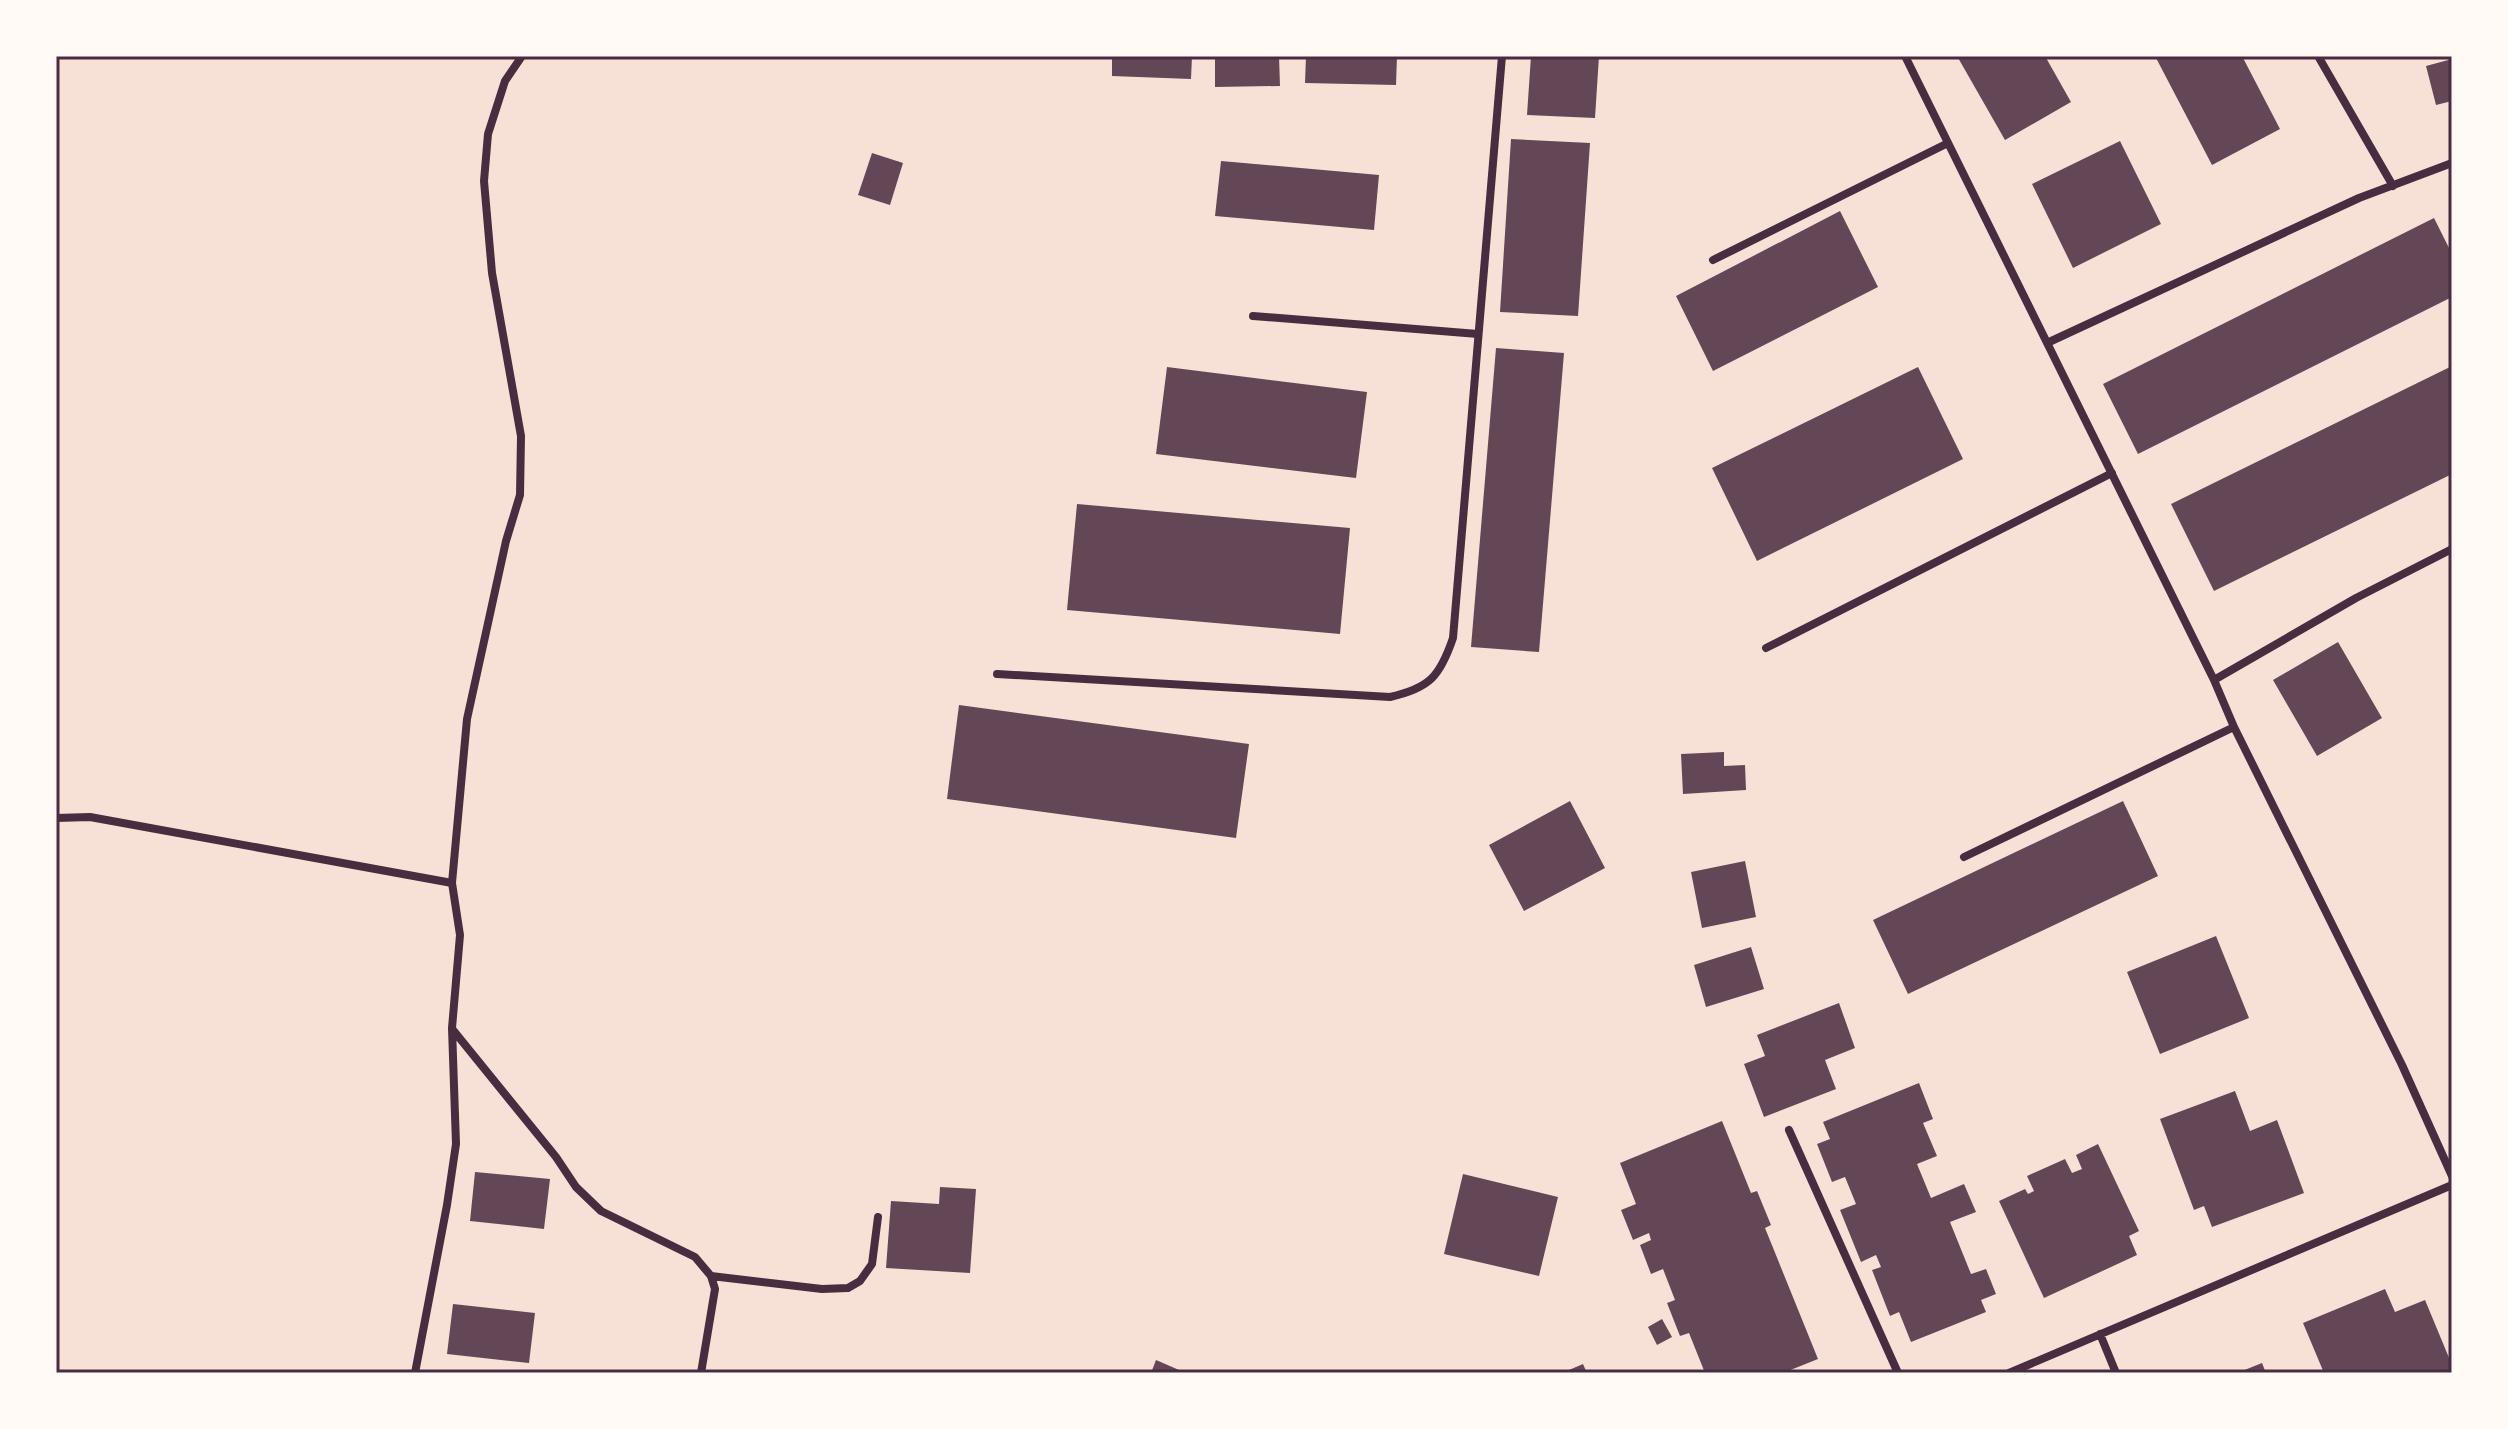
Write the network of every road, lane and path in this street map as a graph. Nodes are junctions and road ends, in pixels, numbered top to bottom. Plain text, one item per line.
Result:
1 (522, 56) edge
2 (1502, 56) edge
3 (1905, 56) edge
4 (2318, 56) edge
5 (1948, 143) junction
6 (2452, 163) edge
7 (2393, 186) junction
8 (1713, 260) dead end
9 (1253, 316) dead end
10 (1478, 334) junction
11 (2047, 343) junction
12 (2112, 473) junction
13 (2452, 549) edge
14 (1766, 648) dead end
15 (997, 674) dead end
16 (2214, 680) junction
17 (2234, 727) junction
18 (56, 818) edge
19 (1964, 857) dead end
20 (452, 883) junction
21 (452, 1028) junction
22 (1789, 1130) dead end
23 (2452, 1176) edge
24 (2452, 1185) edge
25 (878, 1217) dead end
26 (711, 1276) junction
27 (2100, 1334) junction
28 (415, 1373) edge
29 (701, 1373) edge
30 (1898, 1373) edge
31 (2009, 1373) edge
32 (2116, 1373) edge

1 - 20 street
2 - 10 street
3 - 5 street
4 - 7 street
5 - 8 street
5 - 11 street
6 - 7 street
7 - 11 street
9 - 10 street
10 - 15 street
11 - 12 street
12 - 14 street
12 - 16 street
13 - 16 street
16 - 17 street
17 - 19 street
17 - 23 street
18 - 20 street
20 - 21 street
21 - 26 street
21 - 28 street
22 - 30 street
24 - 27 street
25 - 26 street
26 - 29 street
27 - 31 street
27 - 32 street

